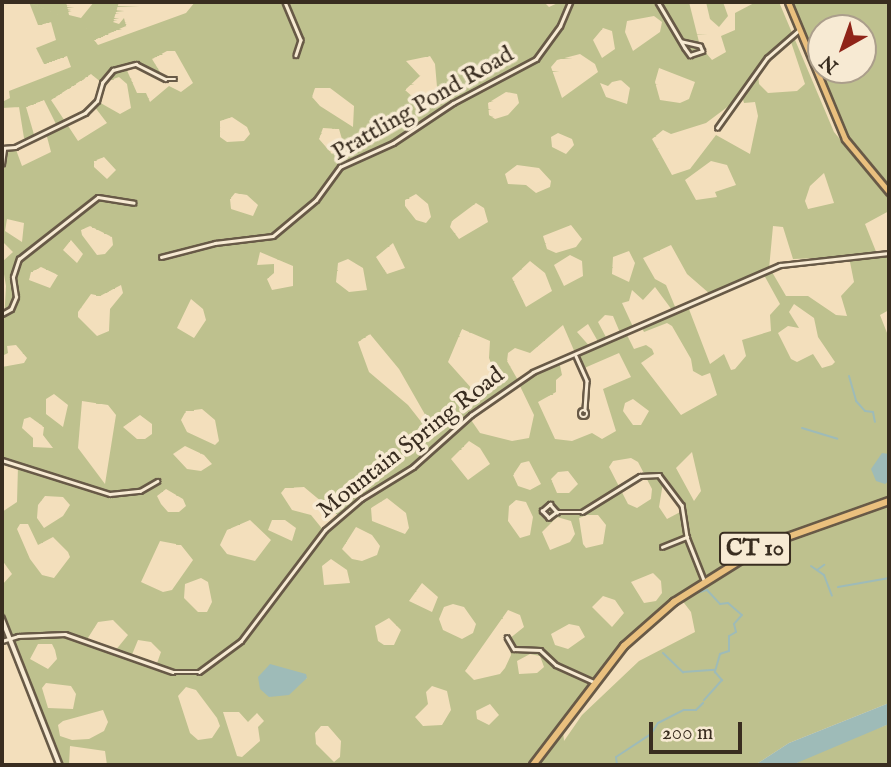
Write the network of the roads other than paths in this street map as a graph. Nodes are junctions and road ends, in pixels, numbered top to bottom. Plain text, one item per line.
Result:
1 (285, 2) edge
2 (570, 2) edge
3 (657, 2) edge
4 (786, 2) edge
5 (799, 30) junction
6 (682, 42) junction
7 (296, 55) dead end
8 (175, 79) dead end
9 (717, 128) dead end
10 (3, 148) edge
11 (2, 164) edge
12 (889, 192) edge
13 (134, 203) dead end
14 (889, 253) edge
15 (162, 257) dead end
16 (2, 314) edge
17 (576, 356) junction
18 (585, 410) dead end
19 (2, 460) edge
20 (157, 481) dead end
21 (889, 501) edge
22 (557, 512) junction
23 (687, 537) junction
24 (662, 547) dead end
25 (703, 578) junction
26 (2, 618) edge
27 (507, 637) dead end
28 (12, 638) junction
29 (2, 642) edge
30 (596, 684) junction
31 (60, 765) edge
32 (533, 765) edge

1 - 7 street
2 - 15 street, Prattling Pond Road
3 - 6 street
4 - 5 main road
5 - 9 street
5 - 12 main road
6 - 6 street
8 - 10 street
10 - 11 street
13 - 16 street
14 - 17 street, Mountain Spring Road
17 - 18 street
17 - 28 street, Mountain Spring Road
19 - 20 street
21 - 25 highway, CT 10
22 - 22 street
22 - 23 street
23 - 24 street
23 - 25 street
25 - 30 highway, CT 10
26 - 28 street
27 - 30 street
28 - 29 street, Mountain Spring Road
28 - 31 street
30 - 32 highway, CT 10

